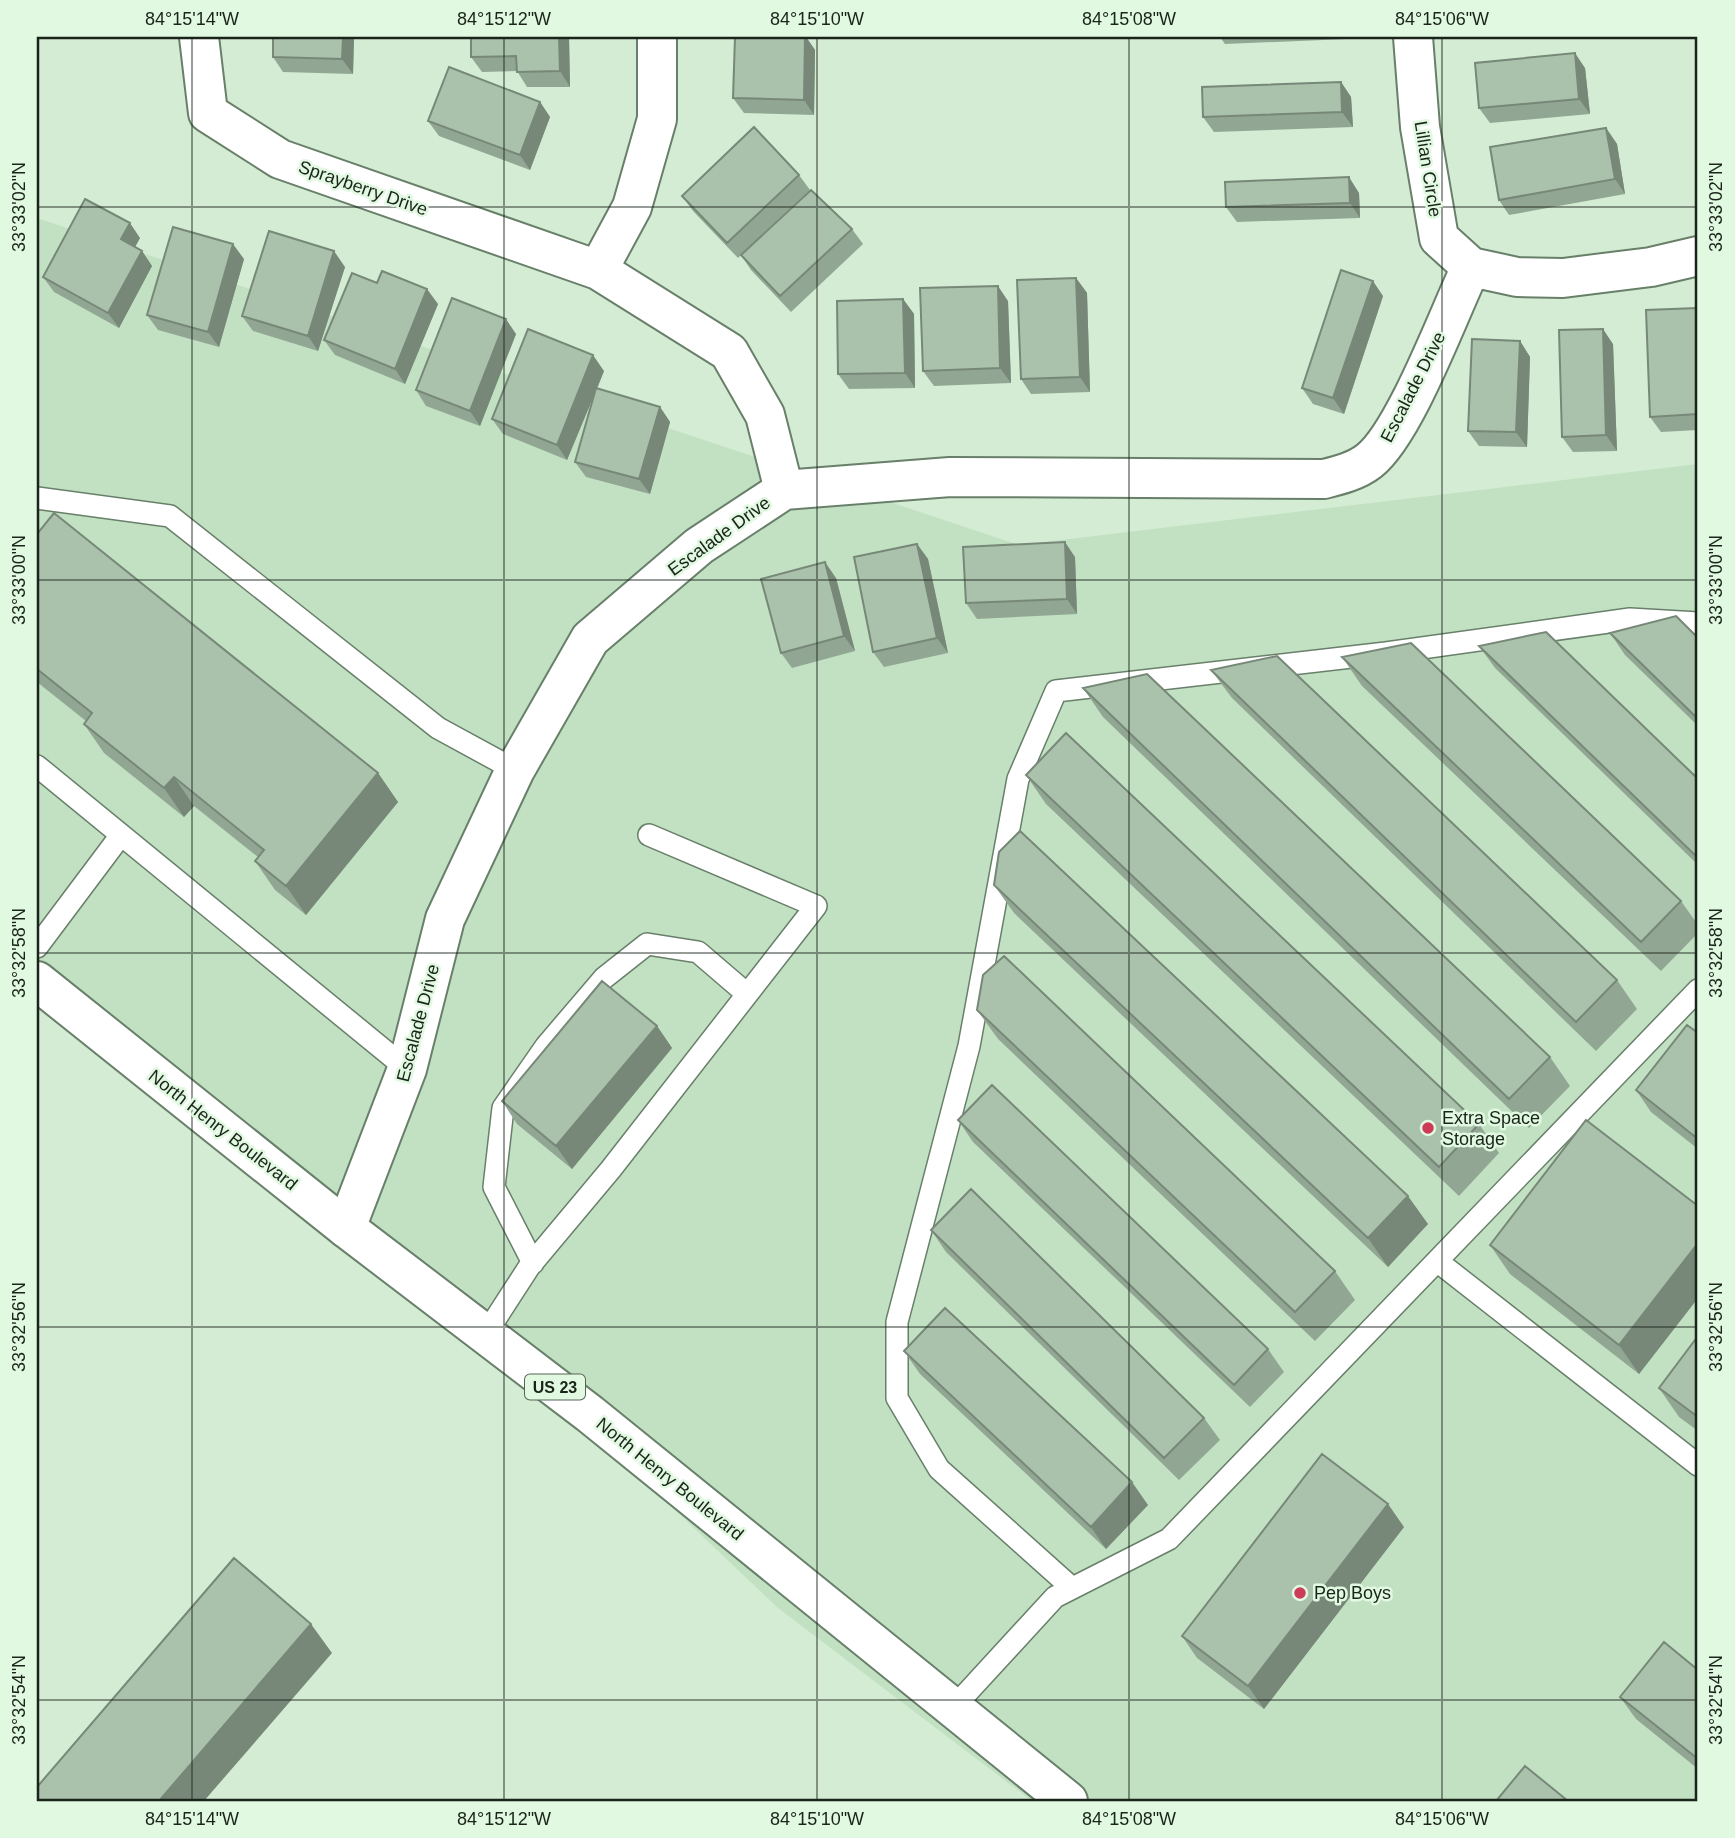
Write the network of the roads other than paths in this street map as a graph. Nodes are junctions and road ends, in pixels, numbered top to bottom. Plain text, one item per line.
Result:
1 (199, 37) edge
2 (657, 37) edge
3 (1413, 37) edge
4 (1698, 256) edge
5 (1471, 267) junction
6 (598, 270) junction
7 (784, 490) junction
8 (37, 498) edge
9 (1698, 623) edge
10 (37, 765) edge
11 (515, 770) junction
12 (121, 835) junction
13 (649, 835) dead end
14 (37, 947) edge
15 (37, 981) edge
16 (1698, 990) edge
17 (747, 994) junction
18 (407, 1069) junction
19 (346, 1228) junction
20 (1437, 1261) junction
21 (533, 1263) junction
22 (485, 1335) junction
23 (1698, 1465) edge
24 (1072, 1588) junction
25 (953, 1708) junction
26 (1068, 1801) edge

1 - 6 main road, Sprayberry Drive
2 - 6 main road
3 - 5 main road, Lillian Circle
4 - 5 main road, Lillian Circle
5 - 7 main road, Escalade Drive
6 - 7 main road, Sprayberry Drive
7 - 11 main road, Escalade Drive
8 - 11 lane
9 - 24 lane
10 - 12 lane
11 - 18 main road, Escalade Drive
12 - 14 lane
12 - 18 lane
13 - 17 lane
15 - 19 main road, North Henry Boulevard / US 23
16 - 20 lane
17 - 21 lane
17 - 21 lane
18 - 19 main road, Escalade Drive
19 - 22 main road, North Henry Boulevard / US 23
20 - 23 lane
20 - 24 lane
21 - 22 lane
22 - 25 main road, North Henry Boulevard / US 23
24 - 25 lane
25 - 26 main road, North Henry Boulevard / US 23

